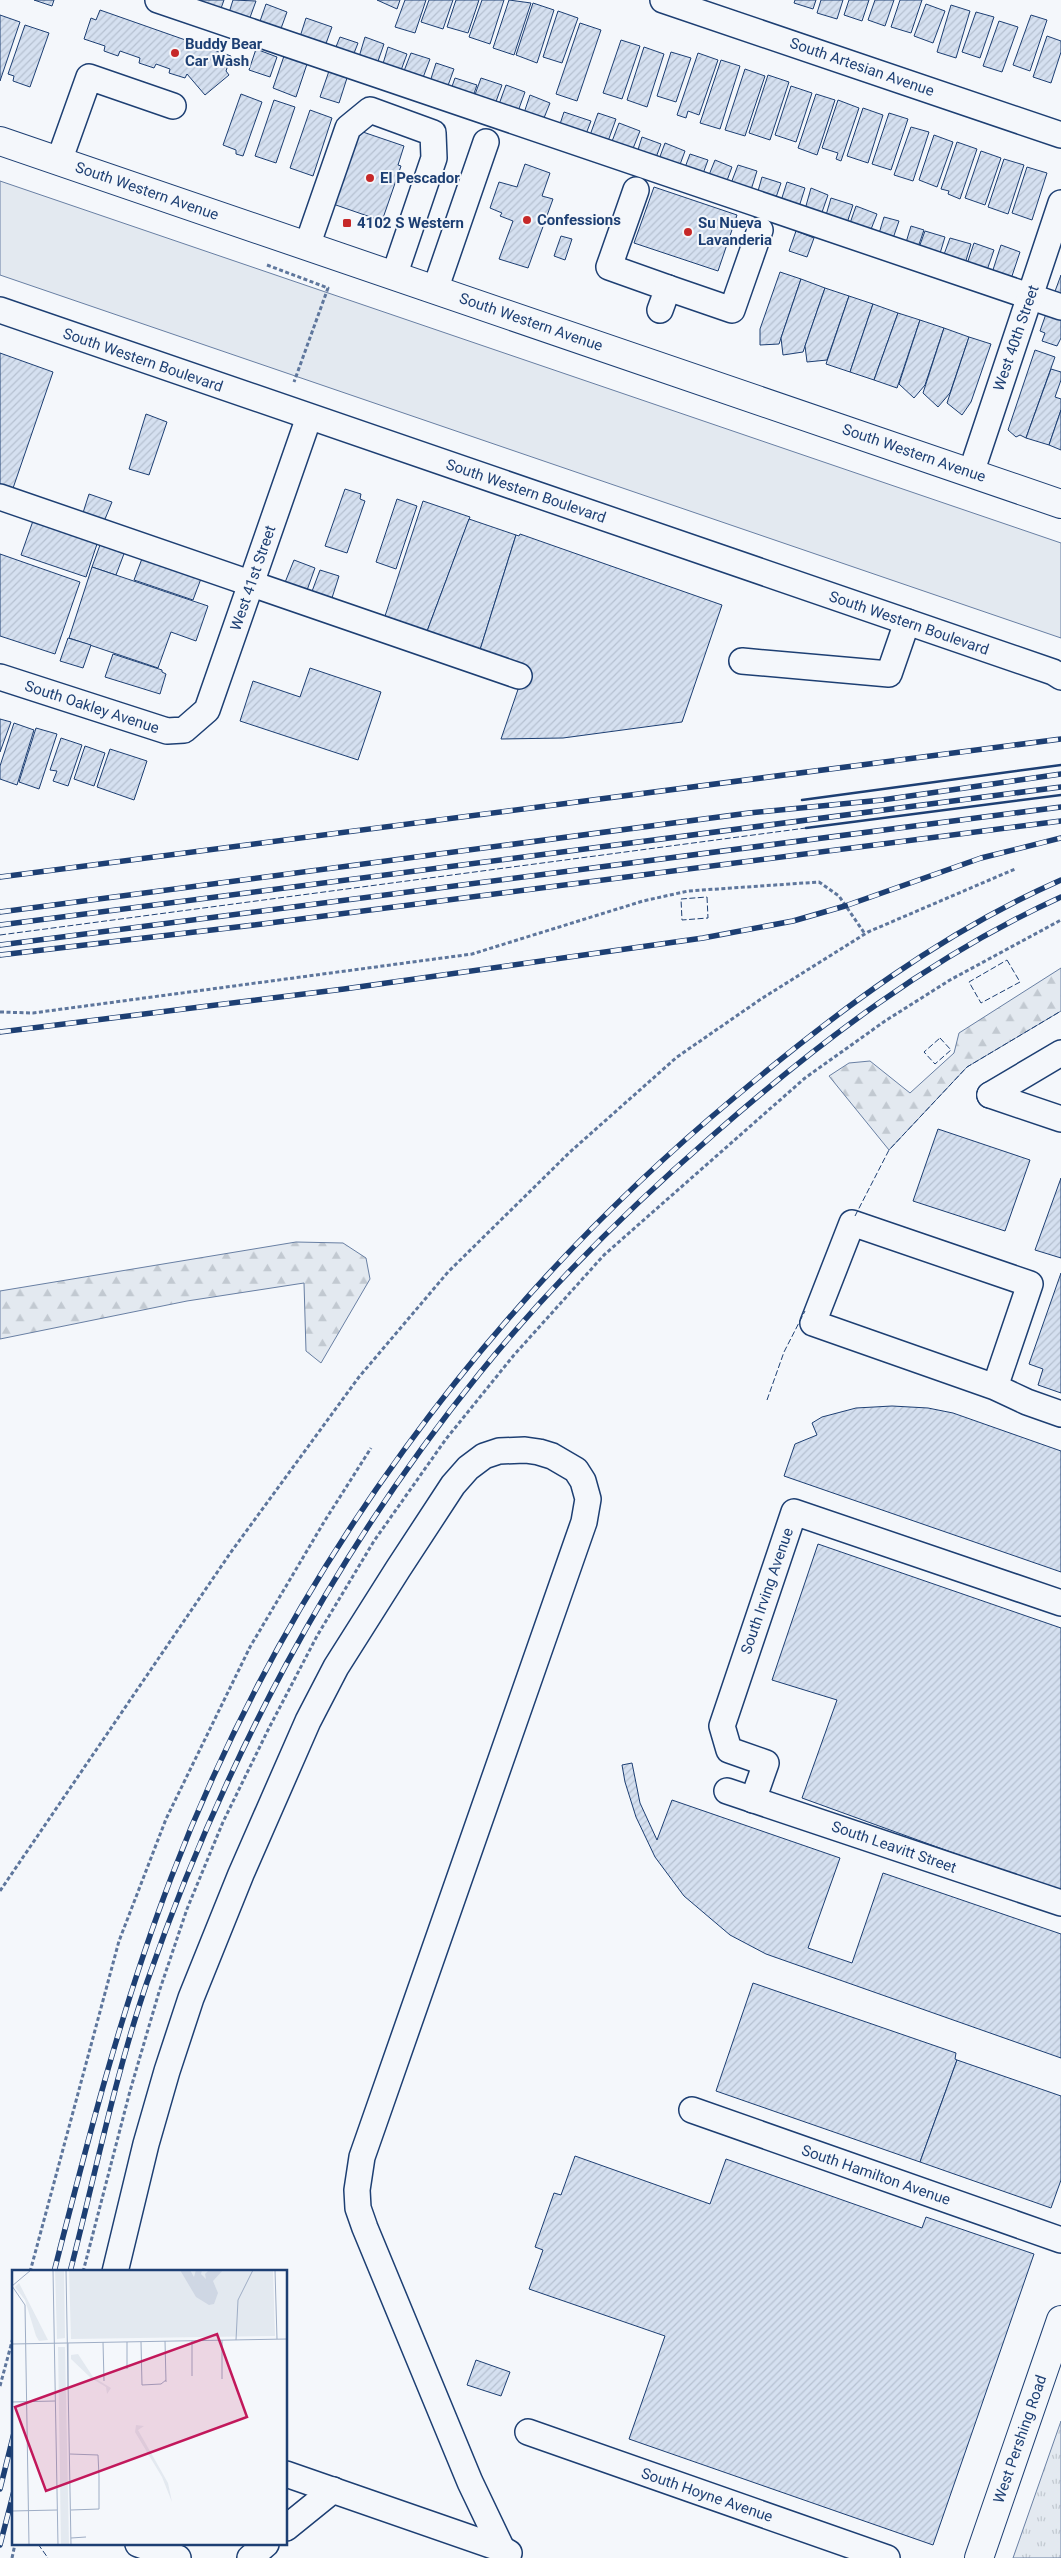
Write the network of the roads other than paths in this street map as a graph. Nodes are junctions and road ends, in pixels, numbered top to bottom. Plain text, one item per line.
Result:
1 (158, 0) edge
2 (663, 0) edge
3 (173, 106) dead end
4 (1061, 134) edge
5 (0, 141) edge
6 (486, 142) dead end
7 (59, 161) junction
8 (636, 190) dead end
9 (1061, 204) edge
10 (760, 230) dead end
11 (307, 246) junction
12 (394, 276) junction
13 (435, 290) junction
14 (1030, 296) junction
15 (1061, 307) edge
16 (0, 310) edge
17 (309, 417) junction
18 (971, 473) junction
19 (0, 497) edge
20 (1061, 504) edge
21 (251, 584) junction
22 (907, 622) junction
23 (742, 661) dead end
24 (1058, 674) edge
25 (519, 676) dead end
26 (0, 677) edge
27 (184, 730) joint
28 (1054, 1063) edge
29 (1061, 1119) edge
30 (995, 1387) junction
31 (1061, 1414) edge
32 (1061, 1603) edge
33 (727, 1791) dead end
34 (753, 1800) junction
35 (1061, 1903) edge
36 (692, 2110) dead end
37 (1061, 2240) edge
38 (115, 2270) edge
39 (1061, 2320) edge
40 (528, 2432) dead end
41 (288, 2475) edge
42 (333, 2490) junction
43 (288, 2526) edge
44 (144, 2546) edge
45 (264, 2546) edge
46 (509, 2553) edge
47 (178, 2558) edge
48 (250, 2558) edge
49 (887, 2558) edge
50 (980, 2558) edge

1 - 14 street
2 - 4 street, South Artesian Avenue
3 - 7 street
5 - 7 main road, South Western Avenue
6 - 13 street
7 - 11 main road, South Western Avenue
8 - 10 street
9 - 14 street, West 40th Street
11 - 12 main road, South Western Avenue
11 - 12 street
12 - 13 main road, South Western Avenue
13 - 18 main road, South Western Avenue
14 - 15 street
14 - 18 street, West 40th Street
16 - 17 street, South Western Boulevard
17 - 21 street, West 41st Street
17 - 22 street, South Western Boulevard
18 - 20 main road, South Western Avenue
19 - 21 street
21 - 25 street
21 - 27 street, West 41st Street
22 - 23 street
22 - 24 street, South Western Boulevard
26 - 27 street, South Oakley Avenue
28 - 29 street
30 - 30 street
30 - 31 street
32 - 34 street, South Irving Avenue
33 - 34 street, South Leavitt Street
34 - 35 street, South Leavitt Street
36 - 37 street, South Hamilton Avenue
38 - 46 street
39 - 50 main road, West Pershing Road
40 - 49 street, South Hoyne Avenue
41 - 42 street
42 - 43 street
42 - 46 street
44 - 47 street
45 - 48 street

